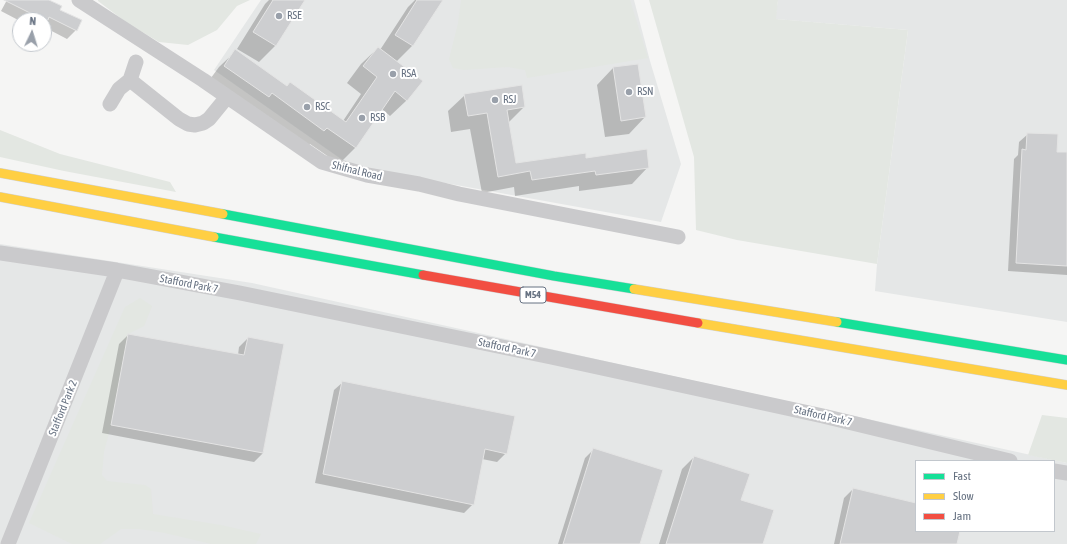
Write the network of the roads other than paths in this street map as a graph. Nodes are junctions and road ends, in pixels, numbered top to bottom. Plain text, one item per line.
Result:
1 (79, 0) edge
2 (136, 62) dead end
3 (130, 80) junction
4 (227, 97) junction
5 (110, 104) dead end
6 (0, 173) edge
7 (0, 196) edge
8 (678, 237) dead end
9 (0, 253) edge
10 (116, 270) junction
11 (1067, 360) edge
12 (1067, 385) edge
13 (1006, 460) edge
14 (1055, 471) edge
15 (1067, 474) edge
16 (8, 544) edge

1 - 4 street, Shifnal Road
2 - 3 street
3 - 4 street
3 - 5 street
4 - 8 street, Shifnal Road
6 - 11 highway, M54
7 - 12 highway, M54
9 - 10 street, Stafford Park 7
10 - 13 street, Stafford Park 7
10 - 16 street, Stafford Park 2
14 - 15 street

